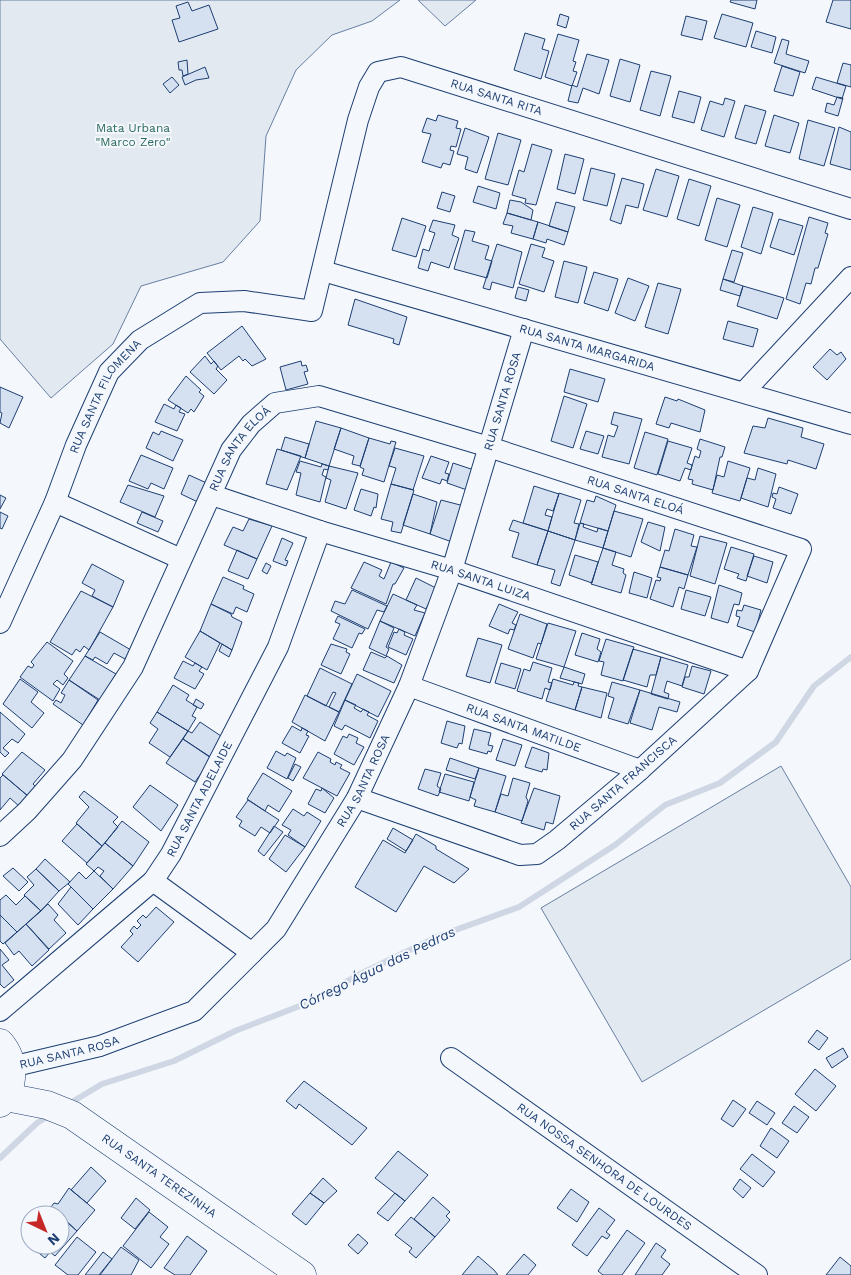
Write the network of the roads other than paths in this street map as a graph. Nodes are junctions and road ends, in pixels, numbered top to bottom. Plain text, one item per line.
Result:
1 (851, 209) edge
2 (323, 271) junction
3 (851, 277) edge
4 (312, 311) joint
5 (524, 329) junction
6 (744, 392) junction
7 (851, 424) edge
8 (489, 447) junction
9 (212, 495) junction
10 (55, 502) junction
11 (320, 531) junction
12 (802, 549) joint
13 (181, 559) junction
14 (452, 570) junction
15 (0, 623) edge
16 (748, 671) junction
17 (409, 686) junction
18 (640, 770) junction
19 (357, 798) junction
20 (0, 836) edge
21 (154, 882) junction
22 (252, 953) junction
23 (0, 1011) edge
24 (6, 1055) edge
25 (451, 1058) dead end
26 (3, 1100) edge
27 (302, 1275) edge
28 (757, 1275) edge

1 - 2 street, RUA SANTA RITA
2 - 4 street, RUA SANTA RITA
2 - 5 street, RUA SANTA MARGARIDA
3 - 6 street
4 - 10 street, RUA SANTA FILOMENA
5 - 6 street, RUA SANTA MARGARIDA
5 - 8 street, RUA SANTA ROSA
6 - 7 street, RUA SANTA MARGARIDA
8 - 9 street, RUA SANTA ELOÁ
8 - 12 street, RUA SANTA ELOÁ
8 - 14 street, RUA SANTA ROSA
9 - 11 street, RUA SANTA LUIZA
9 - 13 street, RUA SANTA ELOÁ
10 - 13 street
10 - 15 street, RUA SANTA FILOMENA
11 - 14 street, RUA SANTA LUIZA
11 - 21 street, RUA SANTA ADELAIDE
12 - 16 street, RUA SANTA FRANCISCA
13 - 20 street, RUA SANTA ELOÁ
14 - 16 street, RUA SANTA LUIZA
14 - 17 street, RUA SANTA ROSA
16 - 18 street, RUA SANTA FRANCISCA
17 - 18 street, RUA SANTA MATILDE
17 - 19 street, RUA SANTA ROSA
18 - 19 street, RUA SANTA FRANCISCA
19 - 22 street, RUA SANTA ROSA
21 - 22 street
21 - 23 street, RUA SANTA ADELAIDE
22 - 24 street, RUA SANTA ROSA
24 - 26 street
25 - 28 street, RUA NOSSA SENHORA DE LOURDES
26 - 27 street, RUA SANTA TEREZINHA

